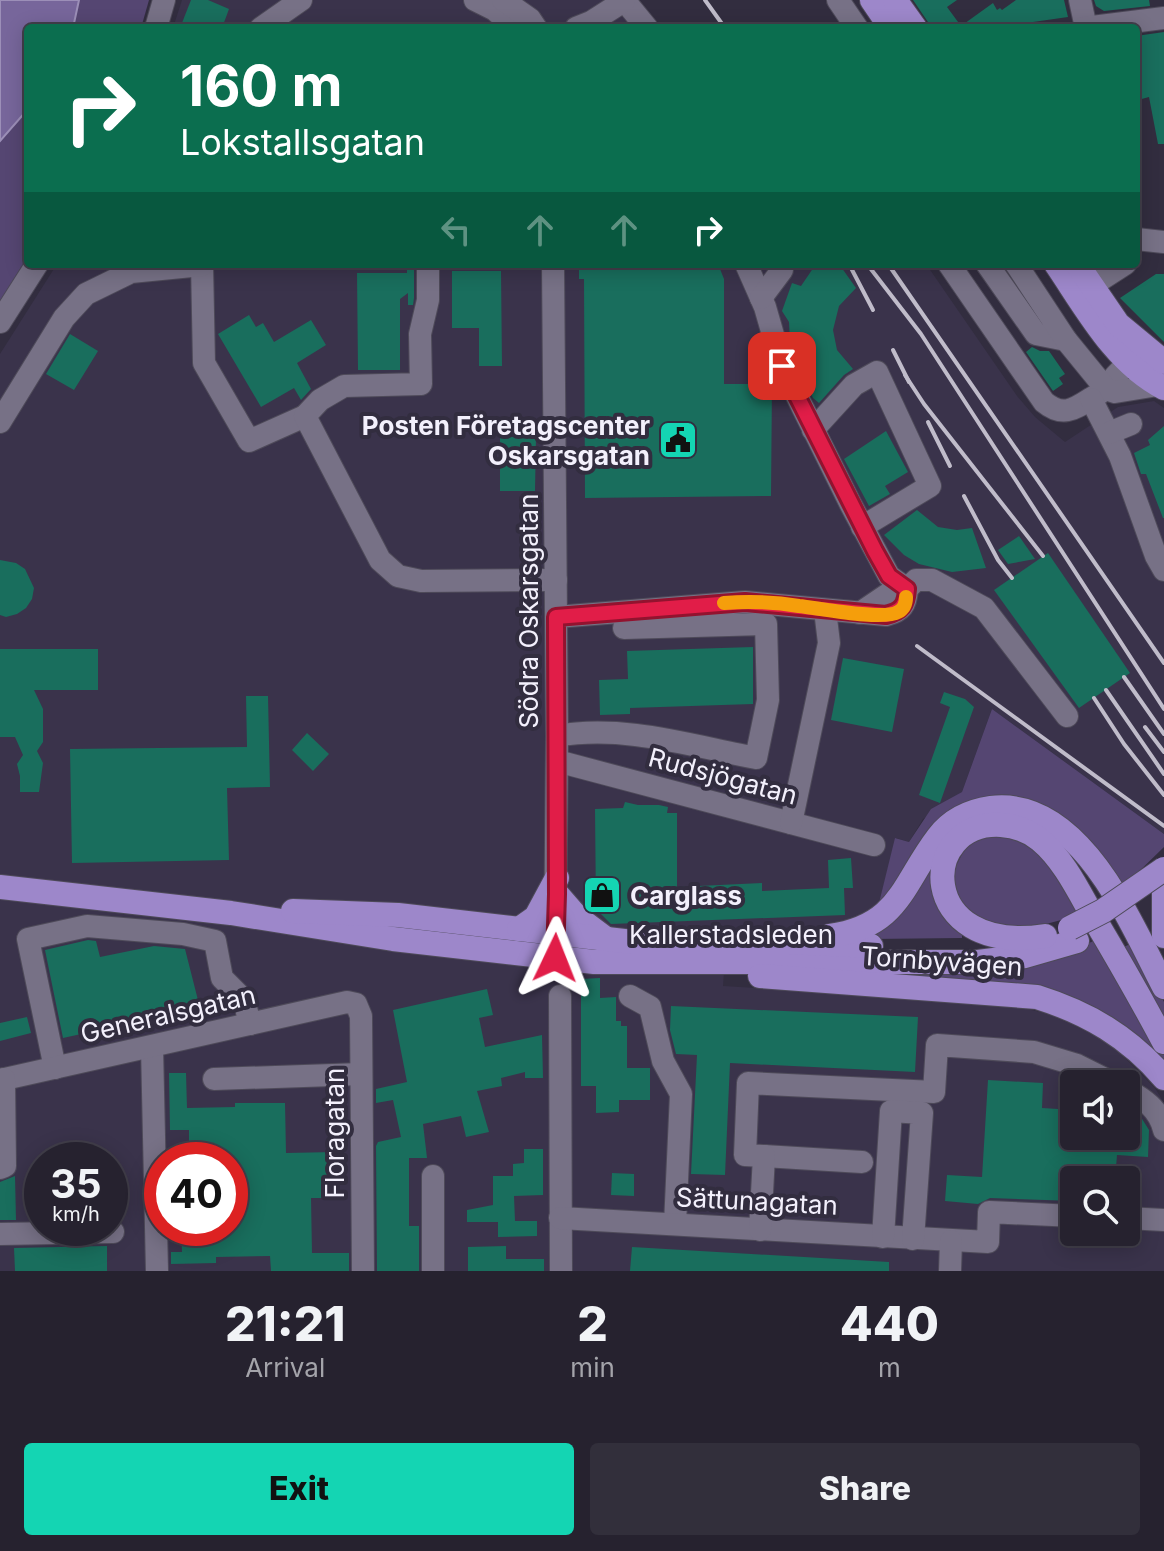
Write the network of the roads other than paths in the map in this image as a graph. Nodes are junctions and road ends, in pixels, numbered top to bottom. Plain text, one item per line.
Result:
1 (164, 0) edge
2 (301, 0) edge
3 (475, 0) edge
4 (503, 0) edge
5 (624, 0) edge
6 (838, 0) edge
7 (872, 0) edge
8 (895, 0) edge
9 (1080, 0) edge
10 (1164, 18) edge
11 (157, 24) edge
12 (267, 24) edge
13 (511, 24) edge
14 (533, 24) edge
15 (586, 24) edge
16 (644, 24) edge
17 (854, 24) edge
18 (888, 24) edge
19 (912, 24) edge
20 (1084, 24) edge
21 (1117, 24) edge
22 (34, 268) edge
23 (166, 268) edge
24 (202, 268) edge
25 (428, 268) edge
26 (553, 268) edge
27 (748, 268) edge
28 (782, 268) edge
29 (952, 268) edge
30 (990, 268) edge
31 (1019, 268) edge
32 (1105, 268) edge
33 (1074, 274) edge
34 (761, 298) junction
35 (0, 322) edge
36 (1066, 340) junction
37 (1129, 363) junction
38 (1162, 375) edge
39 (1098, 394) junction
40 (305, 416) junction
41 (0, 422) edge
42 (1131, 424) dead end
43 (813, 430) junction
44 (1109, 433) junction
45 (862, 527) junction
46 (1164, 570) edge
47 (556, 580) junction
48 (907, 589) junction
49 (825, 610) junction
50 (556, 617) junction
51 (624, 628) dead end
52 (1067, 716) dead end
53 (557, 736) junction
54 (557, 761) junction
55 (791, 823) junction
56 (874, 845) dead end
57 (1164, 869) edge
58 (1164, 881) edge
59 (557, 886) junction
60 (0, 887) edge
61 (1164, 891) edge
62 (231, 913) junction
63 (519, 929) junction
64 (555, 933) junction
65 (1073, 934) junction
66 (1045, 936) junction
67 (1164, 936) edge
68 (607, 940) junction
69 (788, 942) junction
70 (555, 958) junction
71 (594, 962) junction
72 (1164, 987) edge
73 (560, 996) dead end
74 (630, 996) dead end
75 (347, 1002) joint
76 (250, 1024) junction
77 (1164, 1042) edge
78 (152, 1047) junction
79 (55, 1068) junction
80 (1087, 1070) edge
81 (361, 1074) junction
82 (1164, 1078) edge
83 (214, 1079) dead end
84 (2, 1080) edge
85 (1140, 1098) edge
86 (1164, 1130) edge
87 (764, 1156) junction
88 (862, 1162) dead end
89 (0, 1168) edge
90 (433, 1176) dead end
91 (885, 1207) junction
92 (915, 1208) junction
93 (1060, 1215) edge
94 (560, 1218) junction
95 (1140, 1219) edge
96 (1164, 1220) edge
97 (675, 1224) junction
98 (760, 1230) junction
99 (0, 1234) edge
100 (24, 1234) edge
101 (883, 1237) junction
102 (913, 1239) junction
103 (951, 1241) junction
104 (157, 1262) edge
105 (363, 1271) edge
106 (433, 1271) edge
107 (561, 1271) edge
108 (950, 1271) edge

1 - 11 street
2 - 12 street
3 - 13 street
4 - 14 street
5 - 15 street
5 - 16 street
6 - 17 street
7 - 18 main road
8 - 19 main road
9 - 20 street
10 - 21 street
22 - 35 street
23 - 41 street
24 - 40 street
25 - 40 street
26 - 47 street, Södra Oskarsgatan
27 - 34 street
28 - 34 street
29 - 39 street
30 - 36 street
31 - 36 street
32 - 33 street
33 - 37 main road
33 - 38 main road
34 - 43 street
36 - 39 street
37 - 38 main road
37 - 39 street
38 - 39 street
39 - 44 street
40 - 47 street
42 - 44 street
43 - 45 street
43 - 45 street
44 - 46 street
45 - 48 street
47 - 50 street, Södra Oskarsgatan
48 - 49 street
48 - 52 street
49 - 50 street
49 - 55 street
50 - 53 street, Södra Oskarsgatan
51 - 53 street
53 - 54 street, Södra Oskarsgatan
54 - 55 street, Rudsjögatan
54 - 59 street, Södra Oskarsgatan
55 - 56 street, Rudsjögatan
57 - 65 main road, Kallerstadsleden, bridge
58 - 65 main road, Kallerstadsleden
59 - 63 main road
59 - 64 street, Södra Oskarsgatan
59 - 68 main road
60 - 62 main road, Kallerstadsleden
61 - 67 main road
62 - 63 main road, Kallerstadsleden
62 - 70 main road, Kallerstadsleden
63 - 64 main road, Kallerstadsleden
64 - 68 main road, Kallerstadsleden
64 - 70 street, Södra Oskarsgatan
65 - 66 main road, Kallerstadsleden
65 - 71 main road, Kallerstadsleden
66 - 69 main road, Kallerstadsleden
66 - 77 main road, Tornbyvägen
68 - 69 main road, Kallerstadsleden
69 - 72 main road, Tornbyvägen
70 - 71 main road, Kallerstadsleden
71 - 82 main road, Tornbyvägen
73 - 94 street
74 - 97 street
75 - 76 street, Generalsgatan
75 - 81 street, Floragatan
76 - 78 street, Generalsgatan
76 - 79 street
78 - 79 street, Generalsgatan
78 - 104 street
79 - 84 street, Generalsgatan
80 - 87 street
81 - 83 street
81 - 105 street, Floragatan
84 - 89 street
85 - 86 street
87 - 88 street
87 - 98 street
90 - 106 street
91 - 92 street
91 - 92 street
91 - 101 street
92 - 102 street
93 - 103 street, Sättunagatan
94 - 97 street, Sättunagatan
94 - 107 street
95 - 96 street
97 - 98 street, Sättunagatan
98 - 101 street, Sättunagatan
99 - 100 street
101 - 102 street, Sättunagatan
102 - 103 street, Sättunagatan
103 - 108 street

